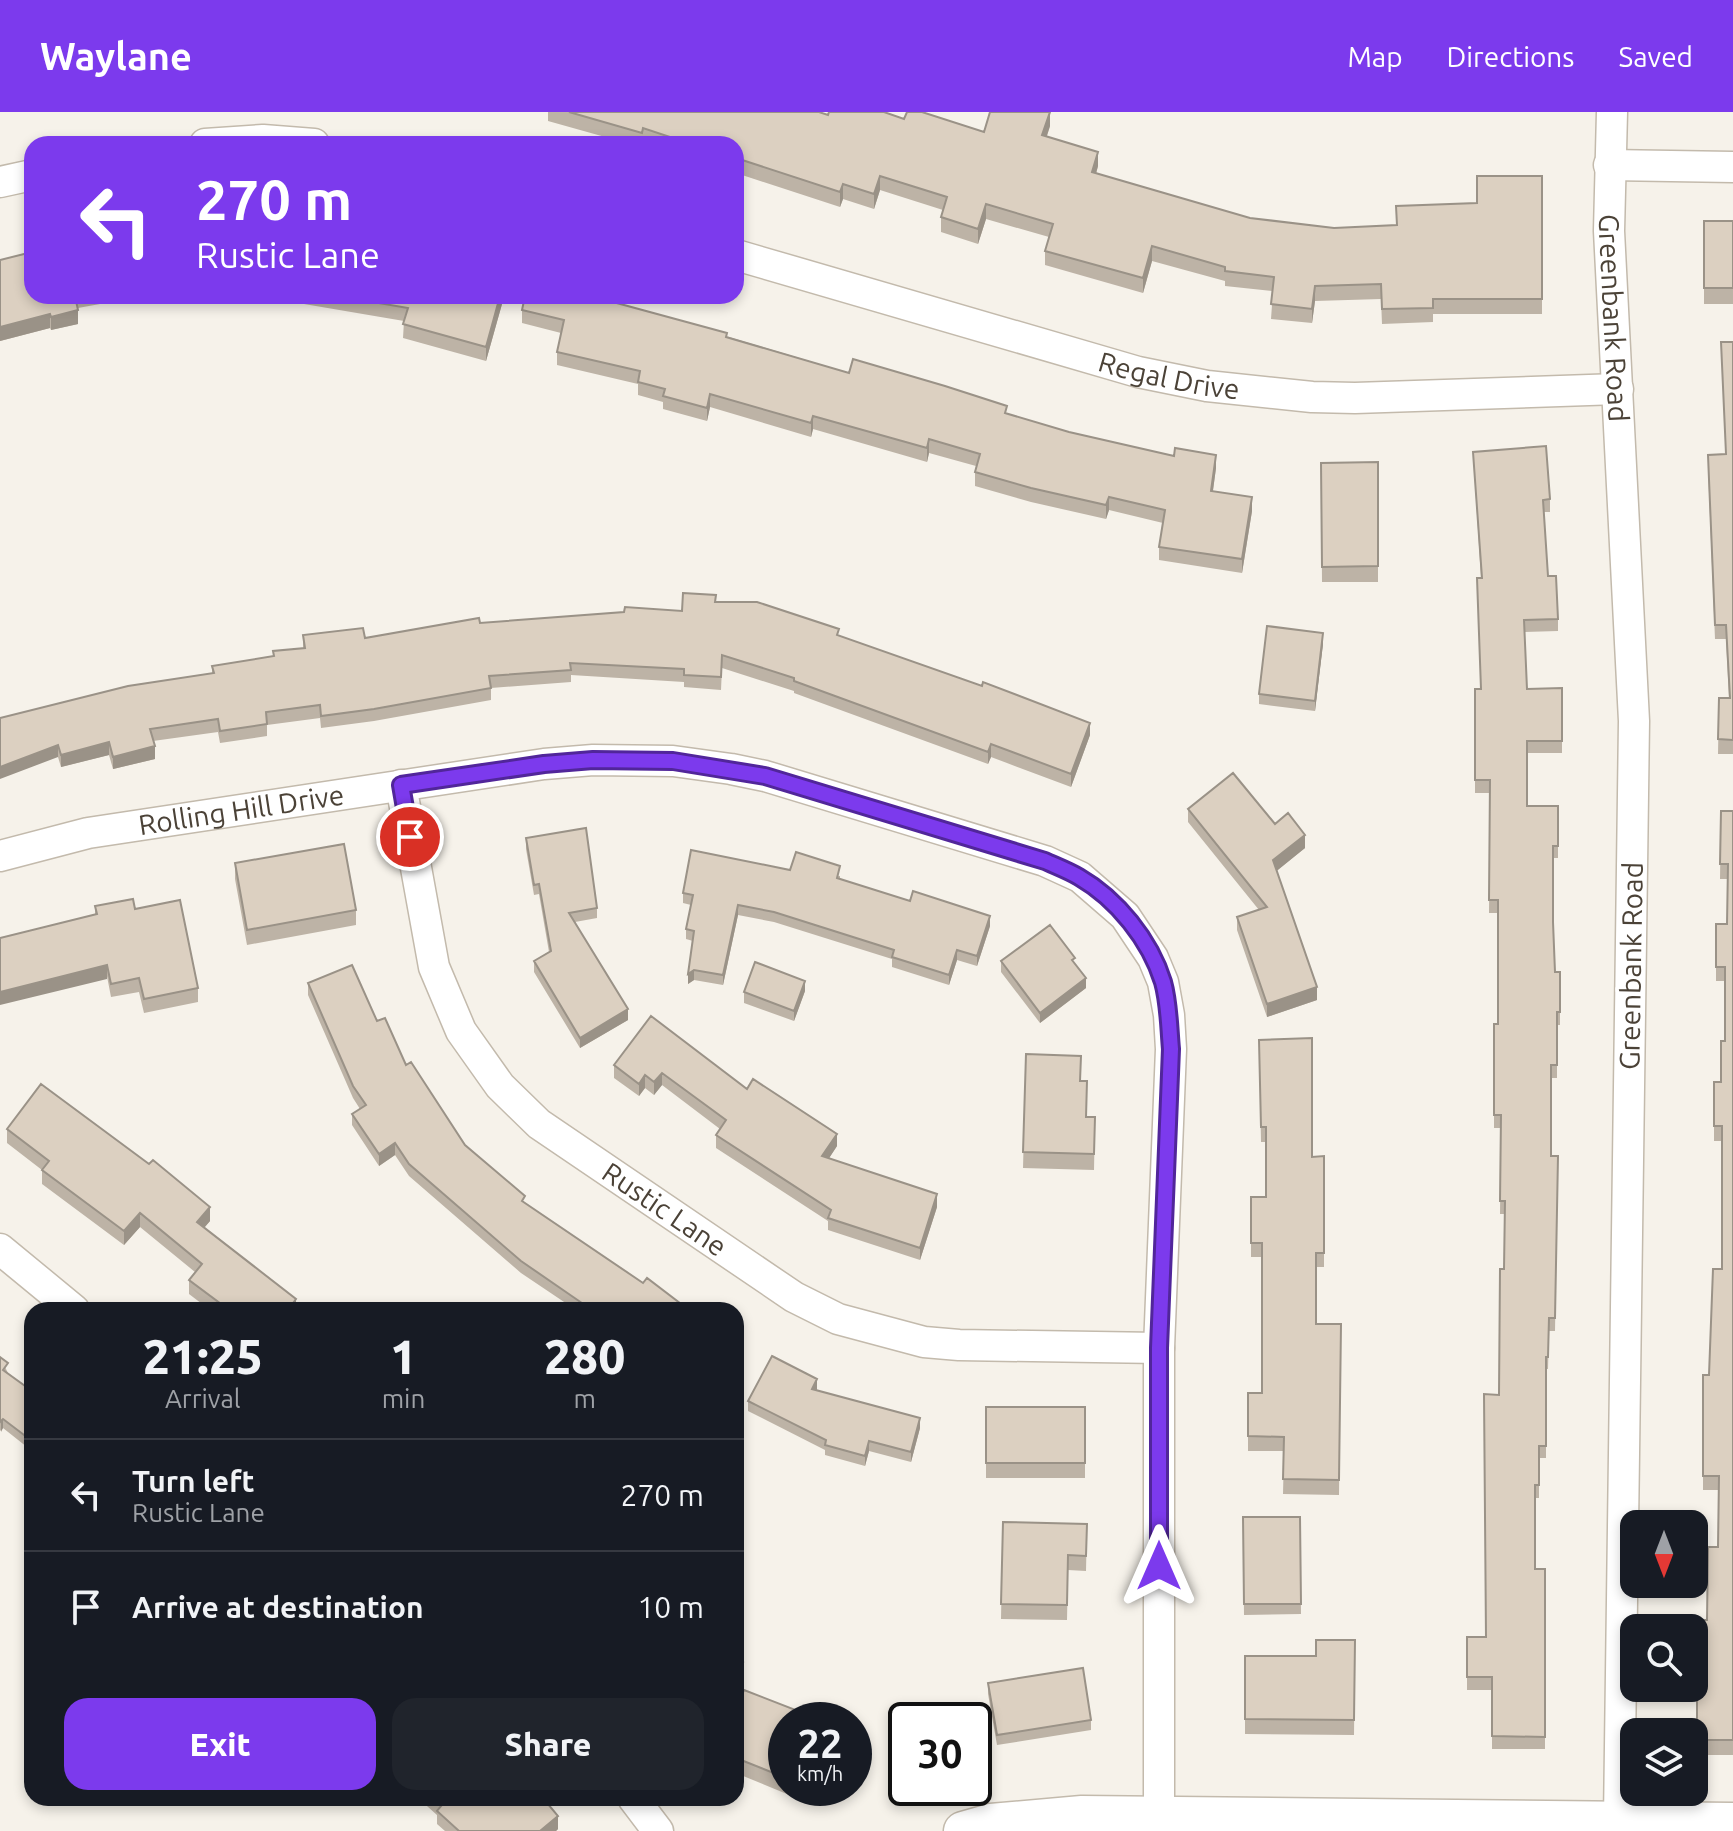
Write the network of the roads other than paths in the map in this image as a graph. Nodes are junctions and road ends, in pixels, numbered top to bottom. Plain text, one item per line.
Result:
1 (1612, 112) edge
2 (1609, 165) junction
3 (1733, 167) edge
4 (24, 177) edge
5 (0, 182) edge
6 (744, 257) edge
7 (1618, 389) junction
8 (401, 785) junction
9 (0, 856) edge
10 (0, 1249) edge
11 (64, 1302) edge
12 (1159, 1348) junction
13 (639, 1806) edge
14 (1159, 1815) junction
15 (1619, 1820) junction
16 (1733, 1822) edge
17 (1307, 1823) edge
18 (658, 1831) edge
19 (963, 1831) edge

1 - 2 street, Greenbank Road
2 - 3 street
2 - 7 street, Greenbank Road
4 - 5 street
6 - 7 street, Regal Drive
7 - 15 street, Greenbank Road
8 - 9 street, Rolling Hill Drive
8 - 12 street, Rustic Lane
8 - 12 street, Rolling Hill Drive
10 - 11 street
12 - 14 street, Rolling Hill Drive
13 - 18 street
14 - 17 street
14 - 19 street
15 - 16 street
15 - 17 street

